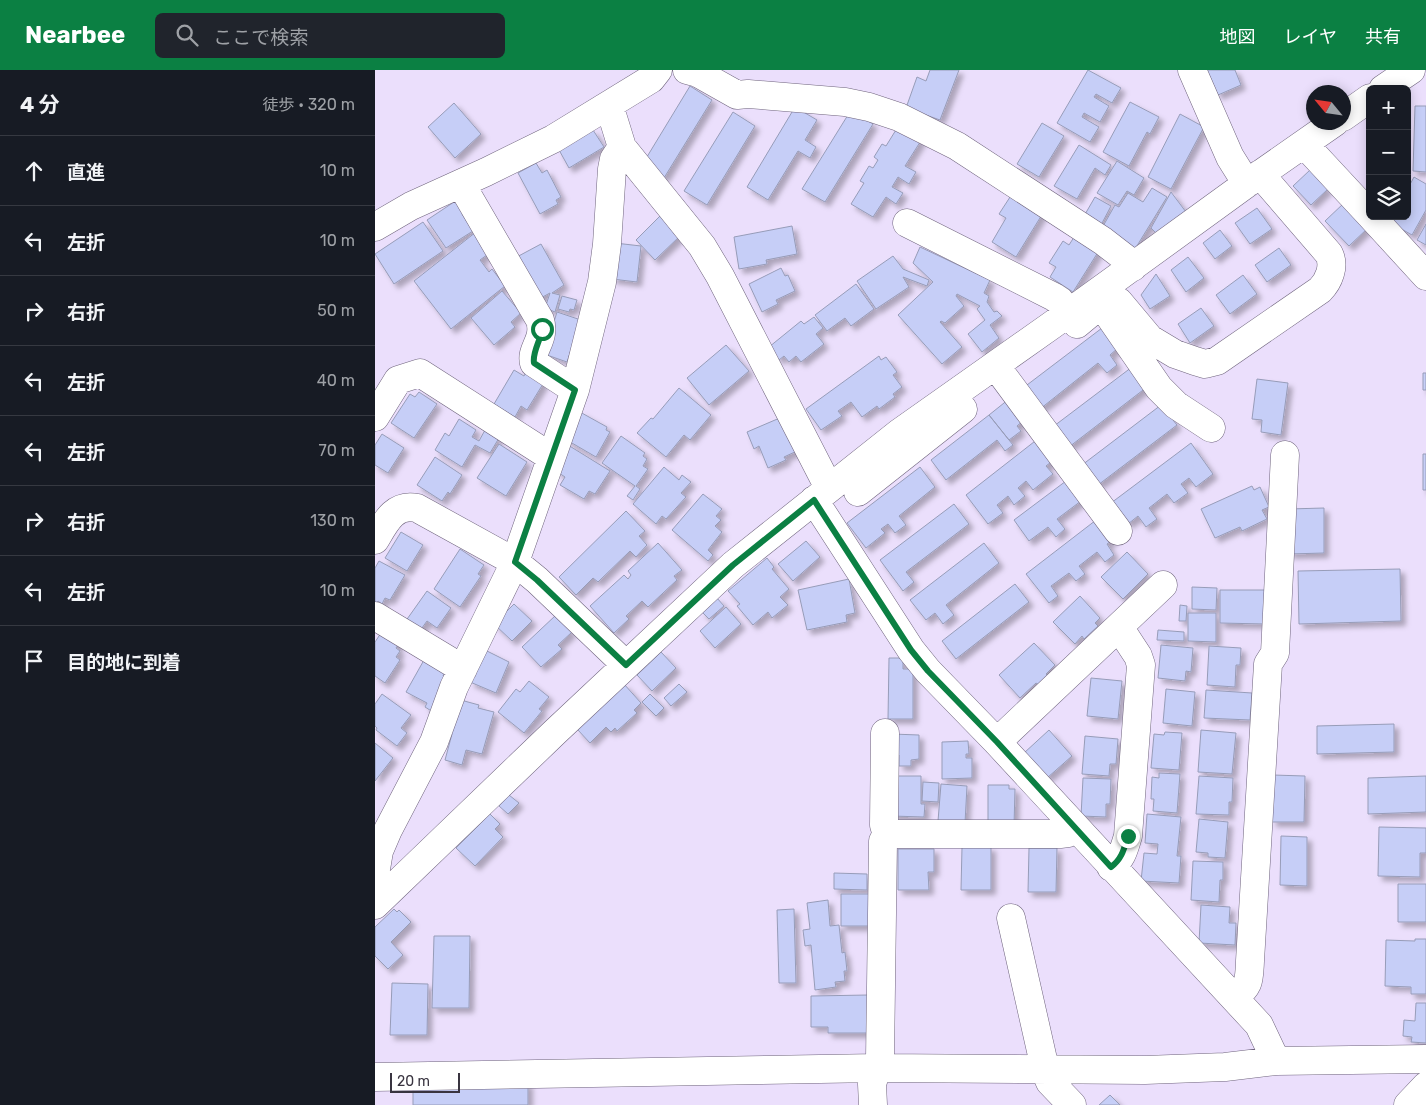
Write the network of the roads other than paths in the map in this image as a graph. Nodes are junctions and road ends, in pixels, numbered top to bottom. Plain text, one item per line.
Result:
1 (677, 70) edge
2 (687, 70) edge
3 (1192, 70) edge
4 (1411, 70) edge
5 (654, 74) edge
6 (1389, 85) edge
7 (1366, 101) edge
8 (609, 106) junction
9 (1351, 111) edge
10 (1324, 130) edge
11 (1304, 144) junction
12 (622, 147) junction
13 (1255, 178) junction
14 (461, 184) junction
15 (1366, 212) edge
16 (1374, 220) edge
17 (907, 223) dead end
18 (375, 227) edge
19 (1133, 267) junction
20 (1426, 276) edge
21 (1105, 285) junction
22 (1069, 312) junction
23 (1000, 371) junction
24 (575, 390) junction
25 (375, 417) edge
26 (1211, 428) dead end
27 (1285, 455) dead end
28 (551, 456) junction
29 (858, 492) dead end
30 (822, 494) junction
31 (1118, 531) dead end
32 (375, 540) edge
33 (515, 562) junction
34 (1163, 585) dead end
35 (375, 616) edge
36 (1119, 627) junction
37 (626, 665) junction
38 (463, 669) junction
39 (885, 733) dead end
40 (997, 742) junction
41 (1076, 829) junction
42 (887, 835) junction
43 (1111, 867) junction
44 (375, 875) edge
45 (376, 900) edge
46 (1011, 918) dead end
47 (1234, 998) junction
48 (1426, 1059) edge
49 (1276, 1061) junction
50 (877, 1068) junction
51 (1046, 1070) junction
52 (375, 1077) edge
53 (1426, 1086) edge
54 (873, 1105) edge
55 (1072, 1105) edge
56 (1408, 1105) edge

1 - 5 street
2 - 19 street
3 - 13 street
4 - 6 street
5 - 8 street
7 - 9 street
8 - 12 street
8 - 14 street
10 - 11 street
11 - 13 street
11 - 15 street
12 - 24 street
12 - 30 street
13 - 19 street
13 - 21 street
14 - 18 street
14 - 24 street
16 - 20 street
17 - 22 street
19 - 21 street
21 - 22 street
22 - 23 street
23 - 26 street
23 - 29 street
23 - 30 street
23 - 31 street
24 - 28 street
25 - 28 street
27 - 47 street
28 - 33 street
30 - 37 street
30 - 40 street
32 - 33 street
33 - 37 street
33 - 38 street
34 - 36 street
35 - 38 street
36 - 40 street
36 - 43 street
37 - 45 street
38 - 44 street
39 - 42 street
40 - 41 street
41 - 42 street
41 - 43 street
42 - 50 street
43 - 47 street
46 - 51 street
47 - 49 street
48 - 49 street
49 - 51 street
50 - 51 street
50 - 52 street
50 - 54 street
51 - 55 street
53 - 56 street

